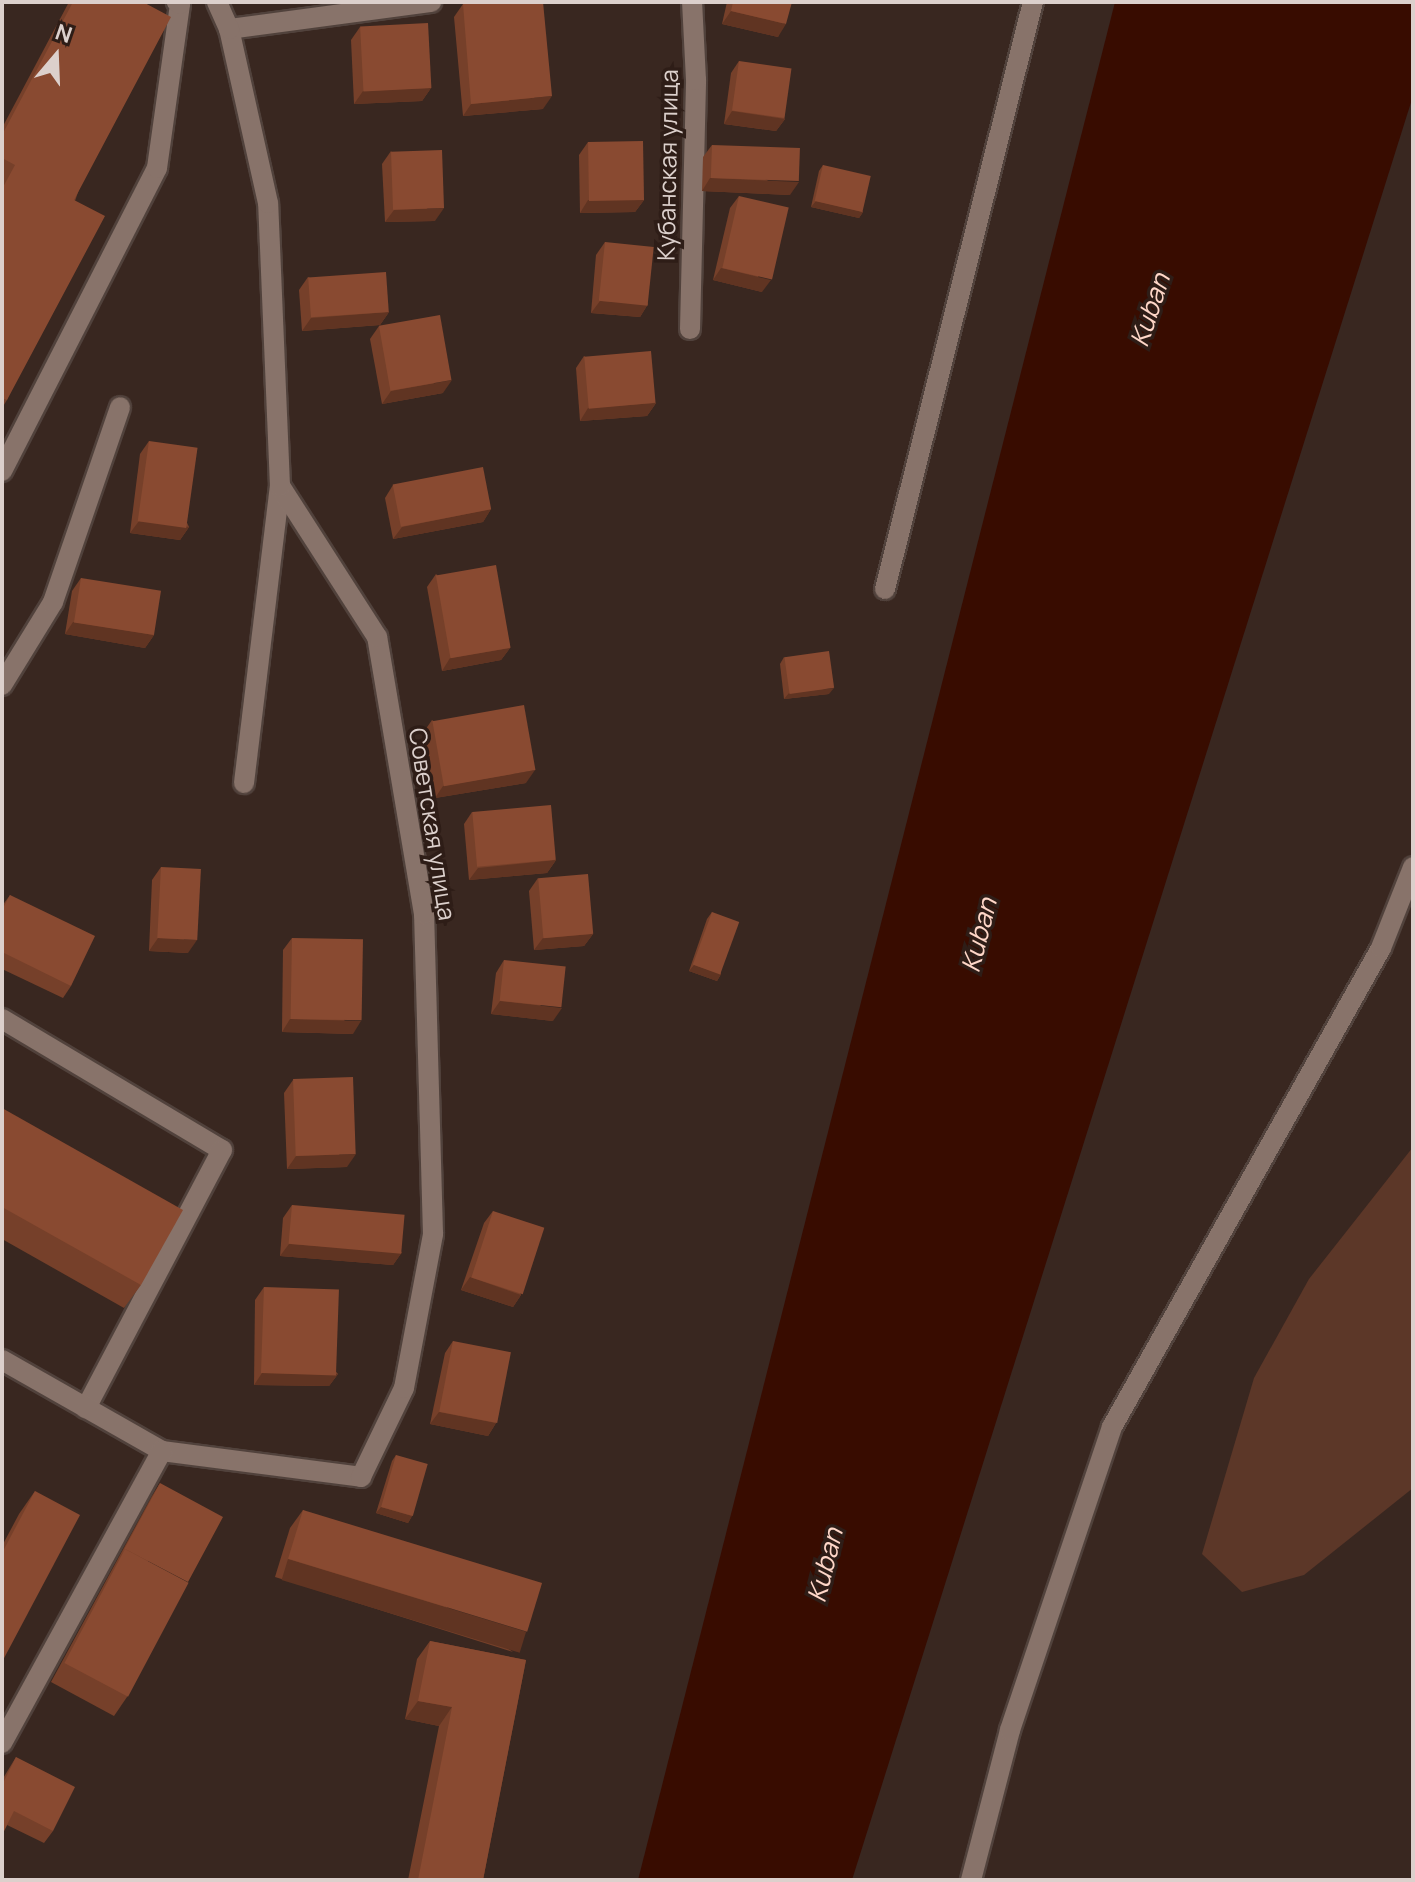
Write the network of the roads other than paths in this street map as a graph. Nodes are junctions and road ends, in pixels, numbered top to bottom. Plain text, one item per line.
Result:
1 (177, 2) edge
2 (217, 2) edge
3 (431, 2) edge
4 (692, 2) edge
5 (1033, 2) edge
6 (229, 29) junction
7 (690, 329) dead end
8 (120, 407) dead end
9 (2, 471) edge
10 (280, 486) junction
11 (885, 589) dead end
12 (2, 685) edge
13 (244, 783) dead end
14 (1413, 867) edge
15 (2, 1019) edge
16 (2, 1360) edge
17 (86, 1408) junction
18 (162, 1451) junction
19 (2, 1743) edge
20 (971, 1880) edge

1 - 9 street
2 - 6 street
3 - 6 street
4 - 7 street, Кубанская улица
5 - 11 street
6 - 10 street
8 - 12 street
10 - 13 street
10 - 18 street, Советская улица
14 - 20 street
15 - 17 street
16 - 17 street
17 - 18 street
18 - 19 street

